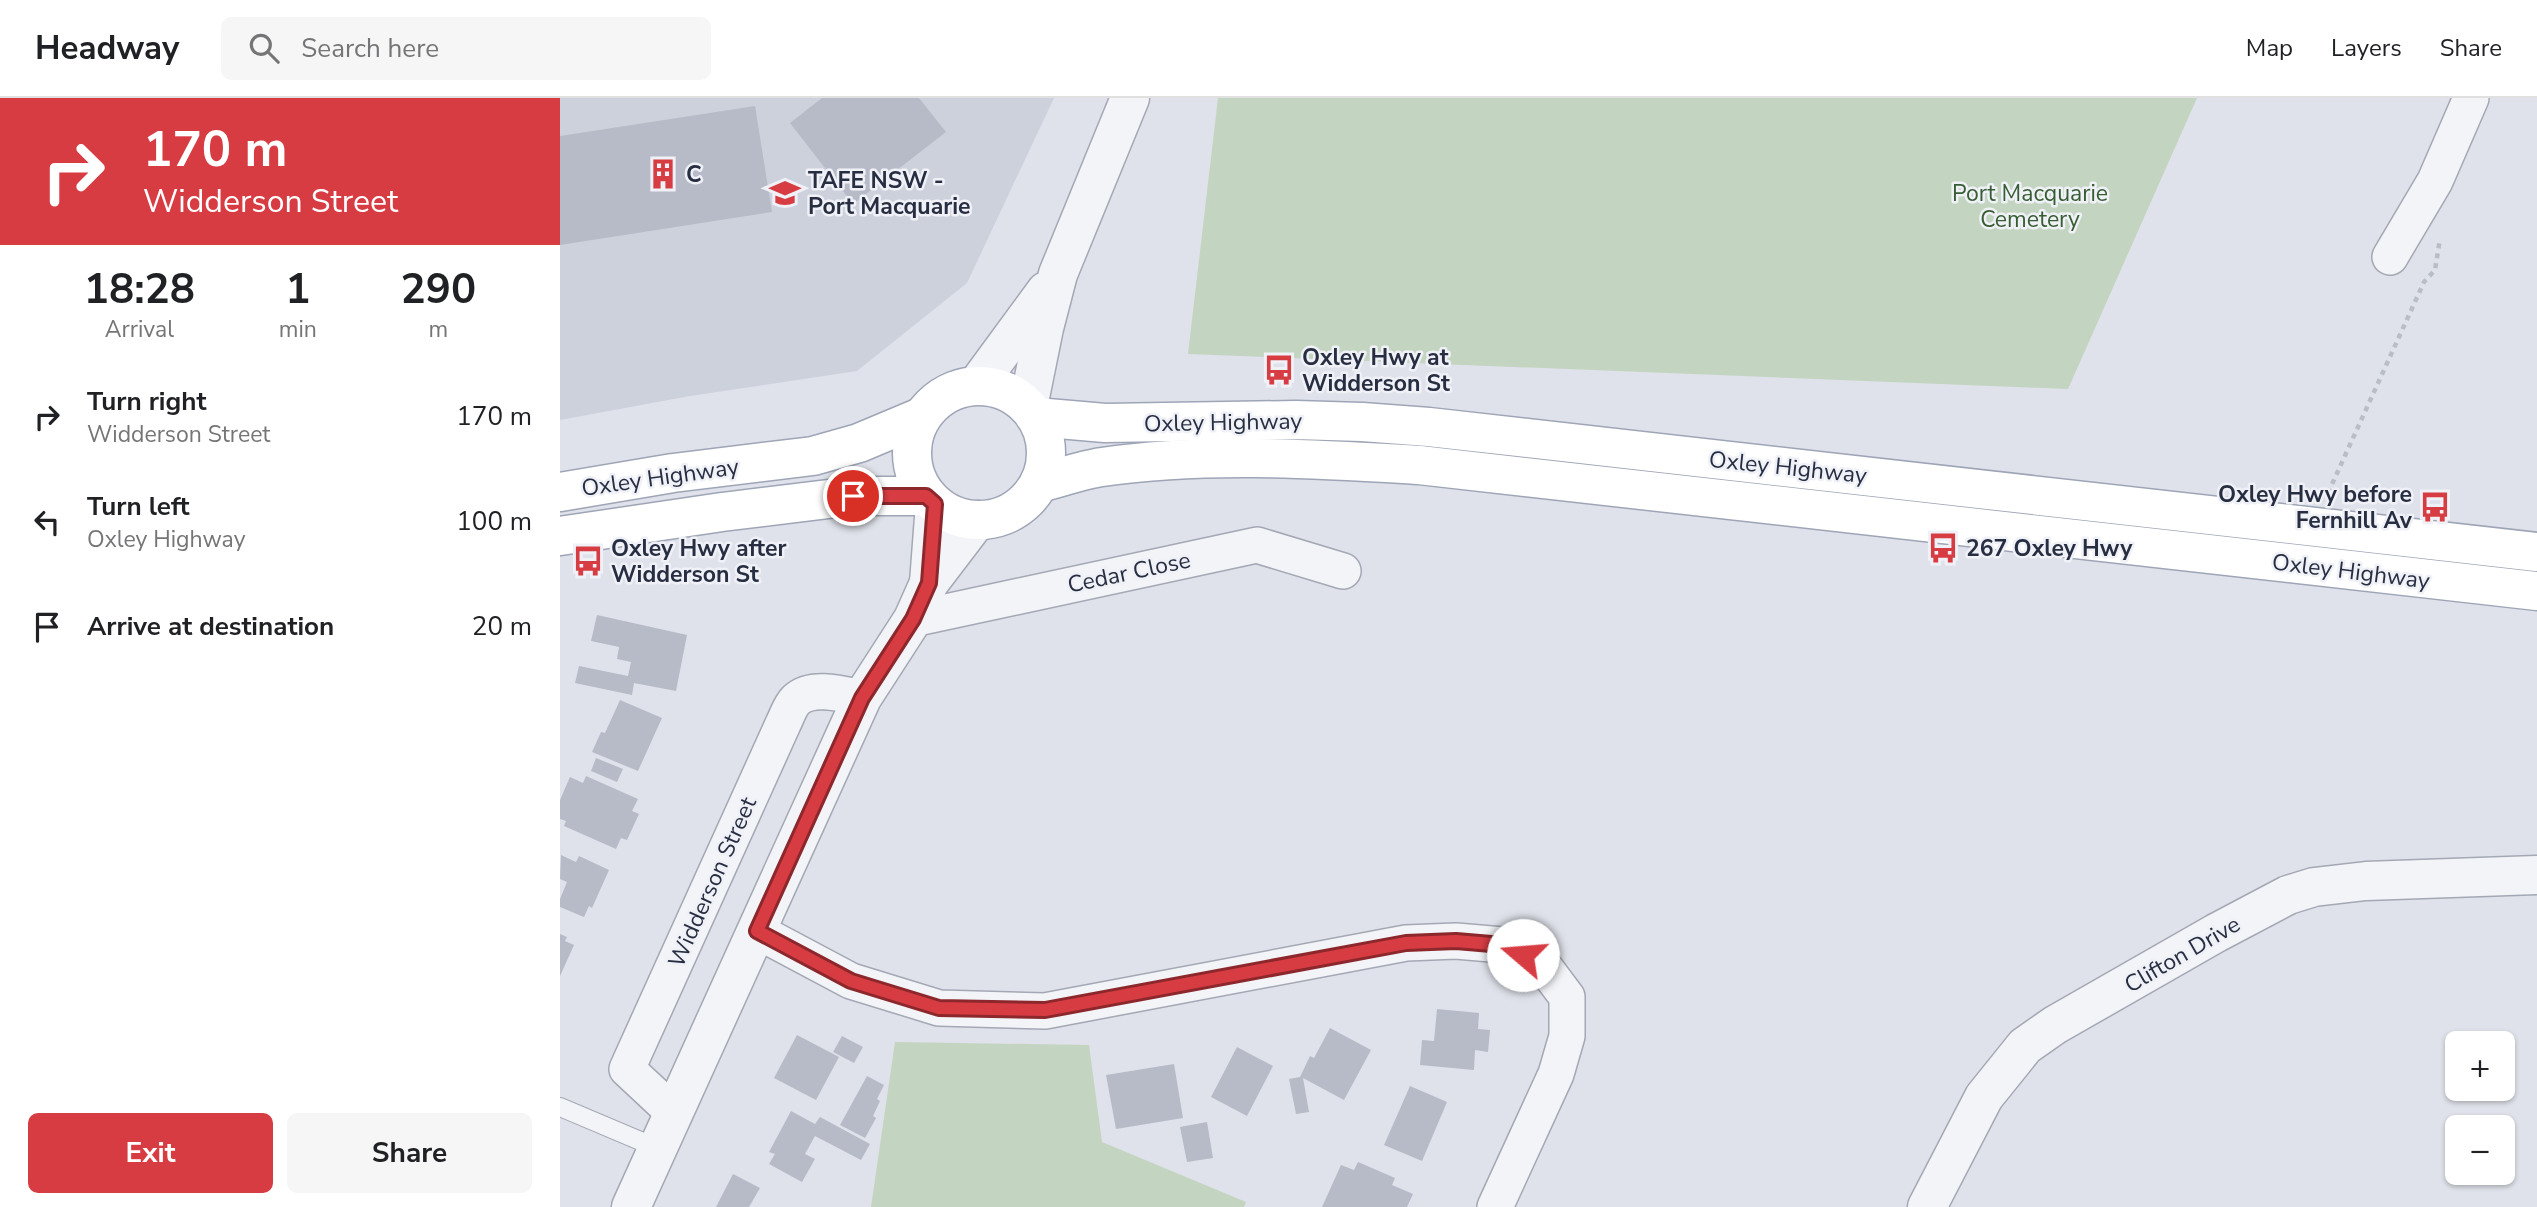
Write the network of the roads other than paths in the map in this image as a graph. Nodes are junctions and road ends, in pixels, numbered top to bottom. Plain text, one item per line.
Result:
1 (1130, 98) edge
2 (2471, 98) edge
3 (2389, 257) dead end
4 (1058, 274) junction
5 (976, 385) junction
6 (1032, 412) junction
7 (921, 417) junction
8 (1039, 483) junction
9 (560, 492) edge
10 (931, 500) junction
11 (977, 520) junction
12 (560, 536) edge
13 (2537, 552) edge
14 (1343, 571) dead end
15 (929, 583) junction
16 (2537, 591) edge
17 (913, 619) junction
18 (862, 698) junction
19 (2537, 876) edge
20 (757, 931) junction
21 (560, 1107) edge
22 (673, 1112) junction
23 (657, 1148) junction
24 (631, 1207) edge
25 (1496, 1207) edge
26 (1927, 1207) edge

1 - 4 street
2 - 3 street
4 - 5 street
4 - 6 street
5 - 6 main road
5 - 7 main road
6 - 8 main road
6 - 13 main road, Oxley Highway
7 - 9 main road, Oxley Highway
7 - 10 main road
8 - 11 main road
8 - 16 main road, Oxley Highway
10 - 11 main road
10 - 12 main road, Oxley Highway
10 - 15 street
11 - 15 street
14 - 17 street, Cedar Close
15 - 17 street
17 - 18 street
18 - 20 street
18 - 22 street, Widderson Street
19 - 26 street, Clifton Drive
20 - 22 street
20 - 25 street
21 - 23 lane
22 - 23 street
23 - 24 street

